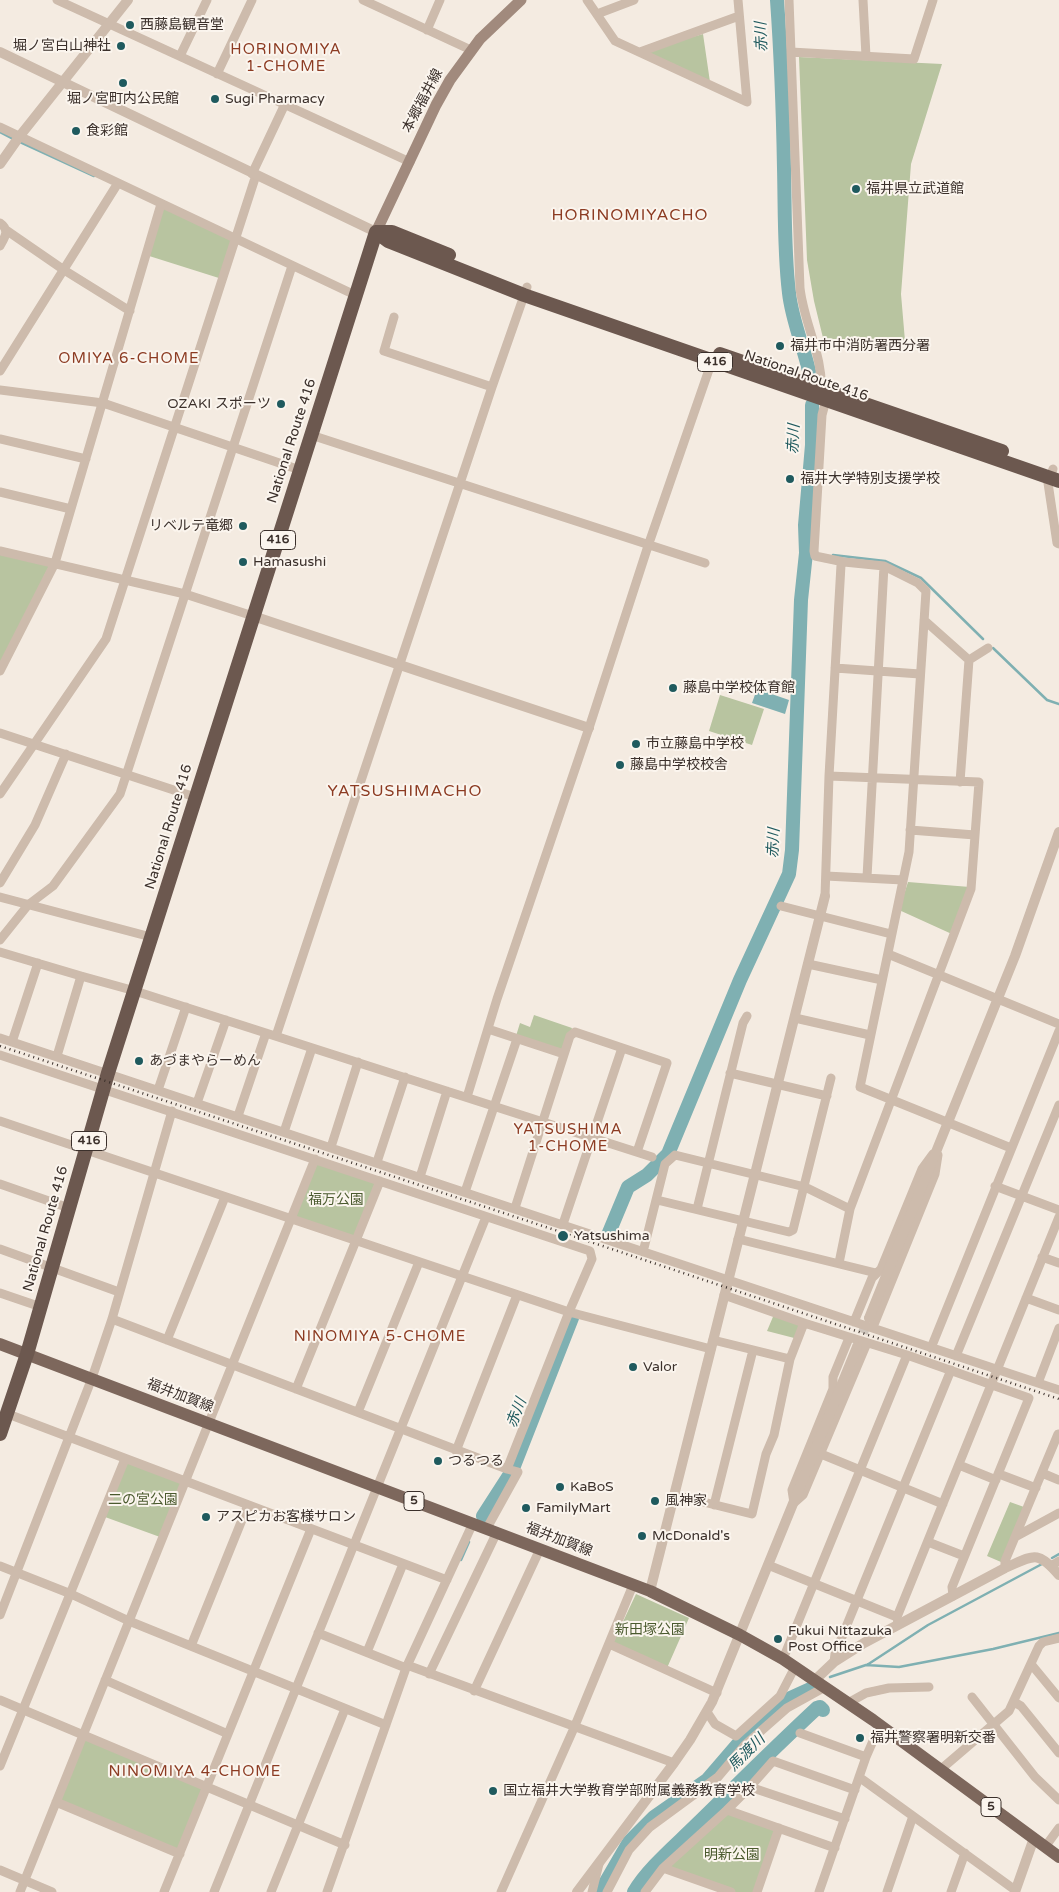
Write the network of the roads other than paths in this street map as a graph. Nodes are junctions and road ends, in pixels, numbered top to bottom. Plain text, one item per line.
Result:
1 (58, 0) edge
2 (128, 0) edge
3 (207, 0) edge
4 (252, 0) edge
5 (364, 0) edge
6 (440, 0) edge
7 (521, 0) edge
8 (587, 0) edge
9 (634, 0) edge
10 (738, 0) edge
11 (789, 0) edge
12 (863, 0) edge
13 (933, 0) edge
14 (597, 14) junction
15 (740, 16) junction
16 (110, 24) junction
17 (427, 30) junction
18 (471, 50) junction
19 (0, 52) edge
20 (640, 52) junction
21 (791, 52) junction
22 (180, 56) junction
23 (866, 56) junction
24 (217, 74) junction
25 (63, 83) junction
26 (285, 104) junction
27 (0, 128) edge
28 (19, 137) junction
29 (410, 162) junction
30 (0, 164) edge
31 (254, 174) junction
32 (118, 183) junction
33 (162, 204) junction
34 (3, 227) edge
35 (376, 232) junction
36 (235, 238) junction
37 (0, 246) edge
38 (292, 266) junction
39 (64, 270) junction
40 (525, 291) junction
41 (355, 295) junction
42 (130, 310) junction
43 (394, 317) dead end
44 (714, 356) junction
45 (0, 371) edge
46 (492, 387) junction
47 (0, 390) edge
48 (822, 396) junction
49 (103, 404) junction
50 (173, 428) junction
51 (311, 435) junction
52 (0, 440) edge
53 (232, 448) junction
54 (86, 459) junction
55 (300, 470) junction
56 (1055, 475) edge
57 (460, 484) junction
58 (0, 492) edge
59 (71, 509) junction
60 (1059, 544) edge
61 (648, 546) junction
62 (0, 550) edge
63 (844, 562) junction
64 (705, 563) dead end
65 (55, 564) junction
66 (884, 566) junction
67 (125, 580) junction
68 (185, 594) junction
69 (253, 616) junction
70 (924, 620) junction
71 (988, 648) dead end
72 (969, 660) junction
73 (400, 664) junction
74 (835, 668) junction
75 (0, 672) edge
76 (878, 672) junction
77 (920, 674) junction
78 (589, 728) junction
79 (0, 733) edge
80 (34, 744) junction
81 (66, 754) junction
82 (126, 775) junction
83 (829, 776) junction
84 (872, 778) junction
85 (914, 780) junction
86 (960, 782) junction
87 (0, 794) edge
88 (195, 797) junction
89 (910, 830) junction
90 (1059, 832) edge
91 (975, 835) junction
92 (826, 876) junction
93 (867, 877) junction
94 (903, 880) junction
95 (0, 883) edge
96 (824, 896) joint
97 (0, 897) edge
98 (28, 905) junction
99 (781, 906) dead end
100 (821, 916) junction
101 (891, 934) junction
102 (151, 937) junction
103 (0, 940) edge
104 (0, 952) edge
105 (888, 954) junction
106 (38, 963) junction
107 (808, 964) junction
108 (938, 975) junction
109 (81, 976) junction
110 (882, 980) junction
111 (135, 991) junction
112 (998, 998) junction
113 (186, 1007) junction
114 (747, 1016) dead end
115 (795, 1018) junction
116 (226, 1020) junction
117 (1059, 1024) edge
118 (488, 1029) junction
119 (1059, 1031) edge
120 (266, 1033) junction
121 (870, 1035) junction
122 (276, 1036) junction
123 (0, 1038) edge
124 (517, 1039) junction
125 (12, 1042) junction
126 (312, 1048) junction
127 (622, 1048) junction
128 (564, 1054) junction
129 (0, 1055) edge
130 (57, 1056) junction
131 (358, 1062) junction
132 (730, 1072) junction
133 (108, 1074) junction
134 (405, 1077) junction
135 (831, 1078) dead end
136 (778, 1084) junction
137 (104, 1090) junction
138 (158, 1090) junction
139 (447, 1091) junction
140 (826, 1096) junction
141 (467, 1097) junction
142 (890, 1099) junction
143 (197, 1103) junction
144 (1059, 1105) edge
145 (493, 1106) junction
146 (172, 1111) junction
147 (238, 1116) junction
148 (0, 1121) edge
149 (542, 1122) junction
150 (948, 1122) junction
151 (284, 1132) junction
152 (592, 1138) junction
153 (939, 1146) junction
154 (330, 1147) junction
155 (1011, 1148) junction
156 (86, 1150) junction
157 (637, 1152) junction
158 (652, 1157) dead end
159 (315, 1160) junction
160 (377, 1162) junction
161 (709, 1163) junction
162 (154, 1173) junction
163 (756, 1175) junction
164 (420, 1176) junction
165 (380, 1181) junction
166 (0, 1184) edge
167 (996, 1186) junction
168 (805, 1187) junction
169 (465, 1192) junction
170 (1022, 1196) junction
171 (225, 1197) junction
172 (657, 1200) junction
173 (69, 1208) junction
174 (515, 1208) junction
175 (697, 1209) junction
176 (850, 1209) junction
177 (1059, 1210) edge
178 (486, 1217) junction
179 (1059, 1217) edge
180 (291, 1219) junction
181 (743, 1220) junction
182 (563, 1224) junction
183 (738, 1239) junction
184 (356, 1241) junction
185 (0, 1249) edge
186 (643, 1252) junction
187 (1042, 1257) junction
188 (419, 1262) junction
189 (839, 1263) junction
190 (1059, 1263) edge
191 (52, 1268) junction
192 (876, 1273) junction
193 (462, 1276) junction
194 (728, 1281) junction
195 (119, 1292) junction
196 (0, 1293) edge
197 (517, 1295) junction
198 (724, 1295) junction
199 (1026, 1298) junction
200 (41, 1307) junction
201 (1059, 1310) edge
202 (569, 1312) junction
203 (112, 1319) junction
204 (854, 1322) junction
205 (804, 1323) junction
206 (871, 1323) junction
207 (1059, 1328) edge
208 (849, 1338) junction
209 (167, 1340) junction
210 (0, 1344) edge
211 (712, 1344) junction
212 (862, 1345) junction
213 (931, 1348) junction
214 (753, 1350) junction
215 (28, 1354) junction
216 (907, 1355) junction
217 (956, 1356) junction
218 (790, 1359) junction
219 (232, 1364) junction
220 (950, 1370) junction
221 (997, 1370) junction
222 (92, 1378) junction
223 (1038, 1383) junction
224 (991, 1385) junction
225 (296, 1389) junction
226 (1059, 1390) edge
227 (358, 1412) junction
228 (8, 1414) junction
229 (209, 1423) junction
230 (400, 1429) junction
231 (0, 1434) edge
232 (1059, 1434) edge
233 (69, 1438) junction
234 (456, 1451) junction
235 (821, 1454) junction
236 (124, 1459) junction
237 (959, 1465) junction
238 (507, 1468) junction
239 (860, 1470) junction
240 (1042, 1473) junction
241 (998, 1477) junction
242 (1059, 1480) edge
243 (185, 1482) junction
244 (377, 1486) junction
245 (902, 1488) junction
246 (1036, 1488) junction
247 (675, 1495) junction
248 (794, 1503) junction
249 (943, 1504) junction
250 (248, 1505) junction
251 (714, 1505) junction
252 (1059, 1513) edge
253 (473, 1523) junction
254 (311, 1529) junction
255 (492, 1530) junction
256 (1015, 1537) junction
257 (928, 1542) junction
258 (353, 1545) junction
259 (540, 1549) junction
260 (964, 1556) junction
261 (403, 1564) junction
262 (1055, 1564) edge
263 (768, 1565) junction
264 (0, 1566) edge
265 (1005, 1568) junction
266 (16, 1572) junction
267 (1059, 1575) edge
268 (447, 1580) junction
269 (813, 1584) junction
270 (634, 1585) junction
271 (650, 1591) junction
272 (71, 1594) junction
273 (953, 1596) junction
274 (856, 1601) junction
275 (0, 1615) edge
276 (129, 1621) junction
277 (897, 1621) junction
278 (318, 1633) junction
279 (740, 1635) junction
280 (1057, 1640) edge
281 (609, 1644) junction
282 (192, 1646) junction
283 (367, 1652) junction
284 (783, 1659) junction
285 (834, 1662) junction
286 (1031, 1664) junction
287 (406, 1666) junction
288 (795, 1667) junction
289 (253, 1671) junction
290 (429, 1674) junction
291 (105, 1680) junction
292 (820, 1684) junction
293 (929, 1687) dead end
294 (295, 1688) junction
295 (474, 1691) junction
296 (717, 1693) junction
297 (972, 1697) dead end
298 (1059, 1698) edge
299 (0, 1700) edge
300 (848, 1702) junction
301 (1014, 1702) junction
302 (345, 1709) junction
303 (23, 1710) junction
304 (707, 1712) junction
305 (993, 1724) junction
306 (386, 1725) junction
307 (882, 1727) junction
308 (574, 1728) junction
309 (228, 1734) junction
310 (800, 1734) dead end
311 (83, 1735) junction
312 (1059, 1753) edge
313 (866, 1756) junction
314 (674, 1763) junction
315 (0, 1766) edge
316 (940, 1770) junction
317 (860, 1777) junction
318 (206, 1787) junction
319 (750, 1787) junction
320 (855, 1790) junction
321 (1059, 1800) edge
322 (56, 1802) junction
323 (248, 1805) junction
324 (727, 1810) junction
325 (913, 1816) junction
326 (845, 1819) junction
327 (298, 1826) junction
328 (779, 1828) junction
329 (1059, 1828) edge
330 (1034, 1838) junction
331 (345, 1845) junction
332 (1045, 1847) junction
333 (834, 1848) junction
334 (965, 1853) junction
335 (180, 1854) junction
336 (1059, 1857) edge
337 (599, 1863) junction
338 (663, 1868) junction
339 (0, 1870) edge
340 (25, 1880) junction
341 (1015, 1891) edge
342 (20, 1892) edge
343 (52, 1892) edge
344 (164, 1892) edge
345 (214, 1892) edge
346 (271, 1892) edge
347 (328, 1892) edge
348 (501, 1892) edge
349 (577, 1892) edge
350 (592, 1892) edge
351 (607, 1892) edge
352 (646, 1892) edge
353 (731, 1892) edge
354 (757, 1892) edge
355 (819, 1892) edge
356 (886, 1892) edge
357 (951, 1892) edge

1 - 16 street
2 - 16 street
3 - 22 street
4 - 24 street
5 - 17 street
6 - 17 street
7 - 18 main road, 本郷福井線
8 - 14 street
9 - 14 street
10 - 15 street
11 - 21 street
12 - 23 street
13 - 23 street
14 - 20 street
15 - 20 street
15 - 20 street
16 - 22 street
16 - 25 street
17 - 18 street
18 - 29 main road, 本郷福井線
19 - 25 street
21 - 23 street
21 - 48 street
22 - 24 street
24 - 26 street
25 - 28 street
25 - 31 street
26 - 29 street
26 - 31 street
27 - 28 street
28 - 30 street
28 - 32 street
29 - 35 main road, 本郷福井線
31 - 35 street
31 - 36 street
32 - 33 street
32 - 39 street
33 - 36 street
33 - 42 street
34 - 37 street
34 - 39 street
35 - 40 highway, National Route 416 / 416
35 - 41 highway, National Route 416 / 416
36 - 38 street
36 - 50 street
38 - 41 street
38 - 53 street
39 - 42 street
39 - 45 street
40 - 44 highway, National Route 416 / 416
40 - 46 street
41 - 51 highway, National Route 416 / 416
42 - 49 street
43 - 46 street
44 - 48 highway, National Route 416 / 416
44 - 61 street
46 - 57 street
47 - 49 street
48 - 56 highway, National Route 416 / 416
48 - 63 street
49 - 50 street
49 - 54 street
50 - 53 street
50 - 67 street
51 - 55 highway, National Route 416 / 416
51 - 57 street
52 - 54 street
53 - 55 street
53 - 68 street
54 - 59 street
55 - 69 highway, National Route 416 / 416
56 - 60 street
57 - 61 street
57 - 73 street
58 - 59 street
59 - 65 street
61 - 64 street
61 - 78 street
62 - 65 street
63 - 66 street
63 - 74 street
65 - 67 street
65 - 75 street
66 - 70 street
66 - 76 street
67 - 68 street
67 - 80 street
68 - 69 street
68 - 82 street
69 - 73 street
69 - 88 highway, National Route 416 / 416
70 - 72 street
70 - 77 street
71 - 72 street
72 - 86 street
73 - 78 street
73 - 122 street
74 - 76 street
74 - 83 street
76 - 77 street
76 - 84 street
77 - 85 street
78 - 118 street
79 - 80 street
80 - 81 street
80 - 87 street
81 - 82 street
81 - 95 street
82 - 88 street
82 - 98 street
83 - 84 street
83 - 92 street
84 - 85 street
84 - 93 street
85 - 86 street
85 - 89 street
86 - 91 street
88 - 102 highway, National Route 416 / 416
89 - 91 street
89 - 94 street
90 - 112 street
91 - 108 street
92 - 93 street
92 - 96 street
93 - 94 street
94 - 101 street
96 - 100 street
97 - 98 street
98 - 102 street
98 - 103 street
99 - 100 street
100 - 101 street
100 - 107 street
101 - 105 street
102 - 111 highway, National Route 416 / 416
104 - 106 street
105 - 108 street
105 - 110 street
106 - 109 street
106 - 125 street
107 - 110 street
107 - 115 street
108 - 112 street
108 - 142 street
109 - 111 street
109 - 130 street
110 - 121 street
111 - 113 street
111 - 133 highway, National Route 416 / 416
112 - 117 street
112 - 150 street
113 - 116 street
113 - 138 street
114 - 132 street
115 - 121 street
115 - 136 street
116 - 120 street
116 - 143 street
118 - 124 street
118 - 141 street
119 - 155 street
120 - 122 street
120 - 147 street
121 - 142 street
122 - 126 street
123 - 125 street
124 - 128 street
124 - 145 street
125 - 130 street
126 - 131 street
126 - 151 street
127 - 128 street
127 - 152 street
127 - 157 street
128 - 149 street
129 - 137 street
130 - 133 street
131 - 134 street
131 - 154 street
132 - 136 street
132 - 161 street
133 - 137 highway, National Route 416 / 416
133 - 138 street
134 - 139 street
134 - 160 street
135 - 140 street
136 - 140 street
136 - 163 street
137 - 146 street
137 - 156 highway, National Route 416 / 416
138 - 143 street
139 - 141 street
139 - 164 street
140 - 168 street
141 - 145 street
142 - 150 street
142 - 176 street
143 - 147 street
144 - 170 street
145 - 149 street
145 - 169 street
146 - 159 street
146 - 162 street
147 - 151 street
148 - 156 street
149 - 152 street
149 - 174 street
150 - 153 street
150 - 155 street
151 - 154 street
152 - 157 street
152 - 182 street
153 - 192 street
153 - 206 street
154 - 160 street
155 - 167 street
156 - 162 street
156 - 173 highway, National Route 416 / 416
157 - 158 street
159 - 165 street
159 - 180 street
160 - 164 street
161 - 163 street
161 - 172 street
161 - 175 street
162 - 171 street
162 - 195 street
163 - 168 street
163 - 181 street
164 - 169 street
165 - 178 street
165 - 184 street
166 - 173 street
167 - 170 street
167 - 213 street
168 - 176 street
168 - 181 street
169 - 174 street
170 - 177 street
170 - 217 street
171 - 180 street
171 - 209 street
172 - 175 street
172 - 186 street
173 - 191 highway, National Route 416 / 416
174 - 182 street
175 - 181 street
176 - 189 street
178 - 193 street
178 - 202 street
179 - 187 street
180 - 184 street
180 - 219 street
181 - 183 street
182 - 186 street
183 - 189 street
183 - 194 street
184 - 188 street
184 - 225 street
185 - 191 street
186 - 194 street
187 - 190 street
187 - 199 street
188 - 193 street
188 - 227 street
189 - 192 street
191 - 195 street
191 - 200 highway, National Route 416 / 416
192 - 204 street
193 - 197 street
193 - 230 street
194 - 198 street
194 - 204 street
195 - 203 street
196 - 200 street
197 - 202 street
197 - 234 street
198 - 205 street
198 - 211 street
199 - 201 street
199 - 221 street
200 - 215 highway, National Route 416 / 416
202 - 211 street
202 - 238 street
203 - 209 street
203 - 222 street
204 - 206 street
205 - 208 street
205 - 218 street
206 - 213 street
207 - 223 street
208 - 212 street
208 - 248 street
209 - 219 street
210 - 215 main road, 福井加賀線 / 5
211 - 214 street
211 - 247 street
212 - 216 street
212 - 235 street
212 - 248 street
213 - 217 street
214 - 218 street
214 - 251 street
215 - 222 main road, 福井加賀線 / 5
215 - 228 highway, National Route 416 / 416
216 - 220 street
216 - 239 street
217 - 221 street
218 - 251 street
219 - 225 street
219 - 229 street
220 - 224 street
220 - 245 street
221 - 223 street
221 - 224 street
222 - 229 main road, 福井加賀線 / 5
222 - 233 street
223 - 226 street
224 - 237 street
224 - 241 street
225 - 227 street
227 - 230 street
228 - 231 highway, National Route 416 / 416
228 - 233 street
229 - 243 street
229 - 244 main road, 福井加賀線 / 5
230 - 234 street
230 - 244 street
232 - 240 street
233 - 236 street
233 - 266 street
234 - 238 street
235 - 239 street
235 - 248 street
236 - 243 street
236 - 272 street
237 - 241 street
237 - 249 street
238 - 255 street
239 - 245 street
239 - 269 street
240 - 242 street
240 - 246 street
241 - 246 street
241 - 260 street
243 - 250 street
243 - 276 street
244 - 253 main road, 福井加賀線 / 5
244 - 258 street
245 - 249 street
245 - 274 street
246 - 256 street
247 - 251 street
247 - 271 street
248 - 263 street
249 - 257 street
250 - 254 street
250 - 282 street
252 - 256 street
253 - 255 main road, 福井加賀線 / 5
253 - 268 street
254 - 258 street
254 - 289 street
255 - 259 main road, 福井加賀線 / 5
255 - 290 street
256 - 265 street
257 - 260 street
257 - 277 street
258 - 261 street
258 - 278 street
259 - 270 main road, 福井加賀線 / 5
259 - 295 street
260 - 273 street
261 - 268 street
261 - 283 street
262 - 265 street
262 - 267 street
263 - 269 street
263 - 279 street
264 - 266 street
265 - 273 street
266 - 272 street
266 - 275 street
268 - 287 street
269 - 274 street
269 - 284 street
270 - 271 main road, 福井加賀線 / 5
270 - 281 street
271 - 279 main road, 福井加賀線 / 5
272 - 276 street
272 - 303 street
273 - 277 street
274 - 277 street
274 - 285 street
276 - 282 street
276 - 291 street
277 - 285 street
278 - 283 street
278 - 294 street
279 - 284 main road, 福井加賀線 / 5
279 - 296 street
280 - 286 street
281 - 296 street
281 - 308 street
282 - 289 street
283 - 287 street
284 - 288 main road, 福井加賀線 / 5
285 - 292 street
286 - 298 street
286 - 301 street
287 - 290 street
287 - 306 street
288 - 292 main road, 福井加賀線 / 5
288 - 304 street
289 - 294 street
289 - 309 street
290 - 295 street
291 - 309 street
291 - 311 street
292 - 300 main road, 福井加賀線 / 5
292 - 351 street
293 - 300 street
294 - 302 street
294 - 323 street
295 - 308 street
296 - 304 street
297 - 305 street
299 - 303 street
300 - 307 main road, 福井加賀線 / 5
301 - 305 street
301 - 312 street
302 - 306 street
302 - 327 street
303 - 311 street
303 - 315 street
304 - 314 street
305 - 316 street
305 - 321 street
306 - 331 street
307 - 313 street
307 - 316 main road, 福井加賀線 / 5
308 - 314 street
308 - 348 street
309 - 318 street
310 - 313 street
311 - 318 street
311 - 322 street
313 - 317 street
314 - 337 street
316 - 330 main road, 福井加賀線 / 5
317 - 320 street
317 - 325 street
318 - 323 street
318 - 335 street
319 - 320 street
319 - 324 street
319 - 326 street
320 - 326 street
322 - 335 street
322 - 340 street
323 - 327 street
323 - 345 street
324 - 328 street
324 - 338 street
325 - 334 street
325 - 356 street
326 - 333 street
327 - 331 street
327 - 346 street
328 - 333 street
328 - 354 street
329 - 332 street
330 - 332 main road, 福井加賀線 / 5
330 - 341 street
331 - 347 street
332 - 336 main road, 福井加賀線 / 5
333 - 355 street
334 - 341 street
334 - 357 street
335 - 344 street
337 - 349 street
337 - 350 street
338 - 352 street
338 - 353 street
339 - 340 street
340 - 342 street
340 - 343 street

